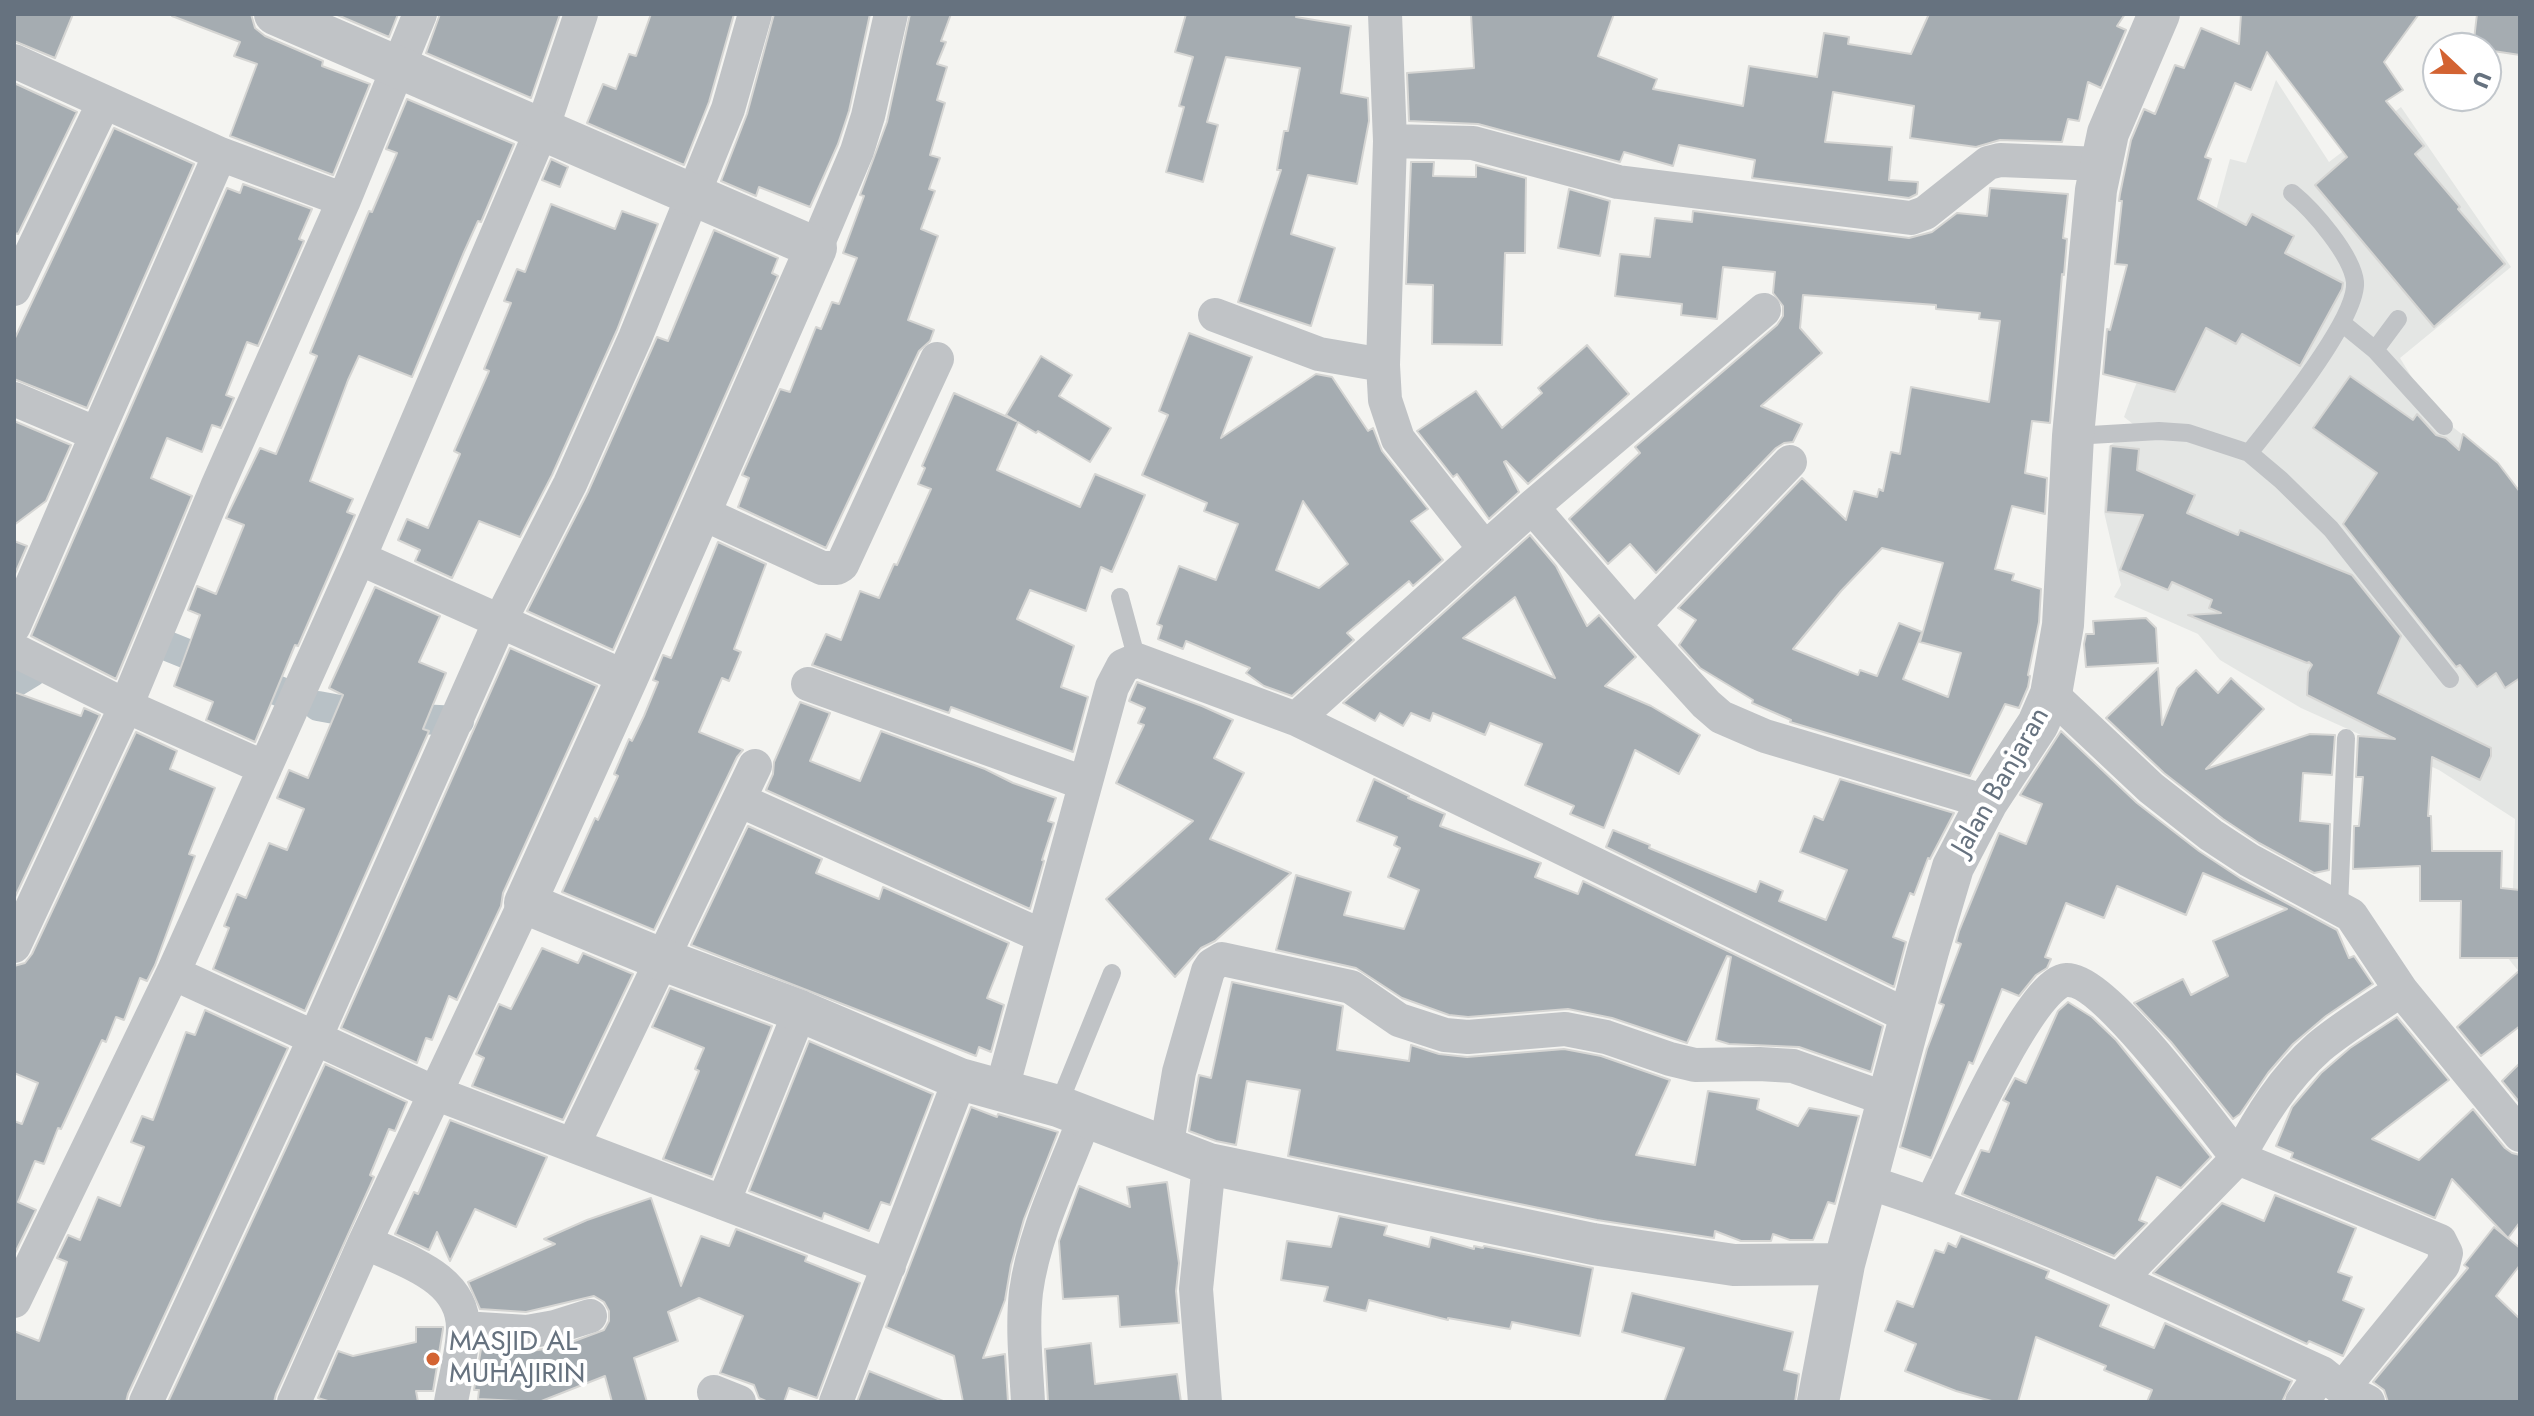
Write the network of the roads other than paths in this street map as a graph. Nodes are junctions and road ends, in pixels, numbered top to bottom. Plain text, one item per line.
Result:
1 (275, 14) edge
2 (420, 14) edge
3 (581, 14) edge
4 (755, 14) edge
5 (891, 14) edge
6 (1385, 14) edge
7 (2159, 14) edge
8 (14, 61) edge
9 (399, 69) junction
10 (104, 102) junction
11 (542, 129) junction
12 (1390, 141) junction
13 (220, 154) junction
14 (2101, 164) junction
15 (2292, 193) dead end
16 (695, 195) junction
17 (344, 200) junction
18 (816, 248) junction
19 (14, 289) edge
20 (1764, 310) dead end
21 (1215, 315) dead end
22 (2398, 319) dead end
23 (2342, 323) junction
24 (2375, 350) junction
25 (937, 359) dead end
26 (1383, 365) junction
27 (14, 399) edge
28 (2444, 426) dead end
29 (97, 434) junction
30 (2073, 436) junction
31 (2249, 453) junction
32 (1790, 462) dead end
33 (1532, 507) junction
34 (700, 512) junction
35 (1485, 549) junction
36 (359, 558) junction
37 (1120, 597) dead end
38 (500, 621) junction
39 (1634, 625) junction
40 (14, 626) edge
41 (14, 650) edge
42 (1137, 660) junction
43 (627, 678) junction
44 (2450, 679) dead end
45 (808, 684) dead end
46 (2051, 694) junction
47 (126, 706) junction
48 (1296, 719) junction
49 (2346, 738) dead end
50 (755, 766) dead end
51 (265, 768) junction
52 (1084, 783) junction
53 (739, 800) junction
54 (1987, 802) junction
55 (525, 903) junction
56 (2339, 907) junction
57 (1042, 936) junction
58 (14, 946) edge
59 (661, 959) junction
60 (173, 973) junction
61 (1112, 973) dead end
62 (2401, 990) junction
63 (800, 1011) junction
64 (1910, 1017) junction
65 (315, 1038) junction
66 (960, 1079) junction
67 (1001, 1092) junction
68 (435, 1093) junction
69 (1889, 1100) junction
70 (1071, 1111) junction
71 (2520, 1135) edge
72 (573, 1145) junction
73 (1166, 1149) junction
74 (2238, 1158) junction
75 (1209, 1164) junction
76 (1867, 1182) junction
77 (1932, 1202) junction
78 (723, 1203) junction
79 (365, 1242) junction
80 (1844, 1264) junction
81 (889, 1266) junction
82 (2119, 1280) junction
83 (14, 1301) edge
84 (590, 1316) dead end
85 (463, 1328) junction
86 (2344, 1388) edge
87 (146, 1402) edge
88 (294, 1402) edge
89 (451, 1402) edge
90 (836, 1402) edge
91 (1028, 1402) edge
92 (1205, 1402) edge
93 (1818, 1402) edge
94 (2302, 1402) edge

1 - 9 street
2 - 9 street
3 - 11 street
4 - 16 street
5 - 18 street
6 - 12 street
7 - 14 street, Jalan Banjaran
8 - 10 street
9 - 11 street
9 - 17 street
10 - 13 street
10 - 19 street
11 - 16 street
11 - 36 street
12 - 14 street
12 - 26 street
13 - 17 street
13 - 29 street
14 - 30 street, Jalan Banjaran
15 - 23 lane
16 - 18 street
16 - 38 street
17 - 47 street
18 - 34 street
20 - 33 street
21 - 26 street
22 - 24 lane
23 - 24 lane
23 - 31 lane
24 - 28 lane
25 - 34 street
26 - 35 street
27 - 29 street
29 - 40 street
30 - 31 lane
30 - 46 street, Jalan Banjaran
31 - 44 lane
32 - 39 street
33 - 35 street
33 - 39 street
34 - 43 street
35 - 48 street
36 - 38 street
36 - 51 street
37 - 42 lane
38 - 43 street
38 - 65 street
39 - 54 street
41 - 47 street
42 - 48 street
42 - 52 street
43 - 55 street
45 - 52 street
46 - 54 street, Jalan Banjaran
46 - 56 street
47 - 51 street
47 - 58 street
48 - 64 street
49 - 56 lane
50 - 53 street
51 - 60 street
52 - 57 street
53 - 57 street
53 - 59 street
54 - 64 street, Jalan Banjaran
55 - 59 street
55 - 68 street
56 - 62 street
57 - 67 street
59 - 63 street
59 - 72 street
60 - 65 street
60 - 83 street
61 - 70 lane
62 - 71 street
62 - 74 street
63 - 66 street
63 - 78 street
64 - 69 street, Jalan Banjaran
65 - 68 street
65 - 87 street
66 - 67 street
66 - 81 street
67 - 70 street
68 - 72 street
68 - 79 street
69 - 73 street
69 - 76 street, Jalan Banjaran
70 - 73 street
70 - 91 street
72 - 78 street
73 - 75 street
74 - 77 street
74 - 82 street
74 - 86 street
75 - 80 street
75 - 92 street
76 - 77 street
76 - 80 street, Jalan Banjaran
77 - 82 street
78 - 81 street
79 - 85 street
79 - 88 street
80 - 93 street, Jalan Banjaran
81 - 90 street
82 - 86 street
84 - 85 street
85 - 89 street
86 - 94 street

